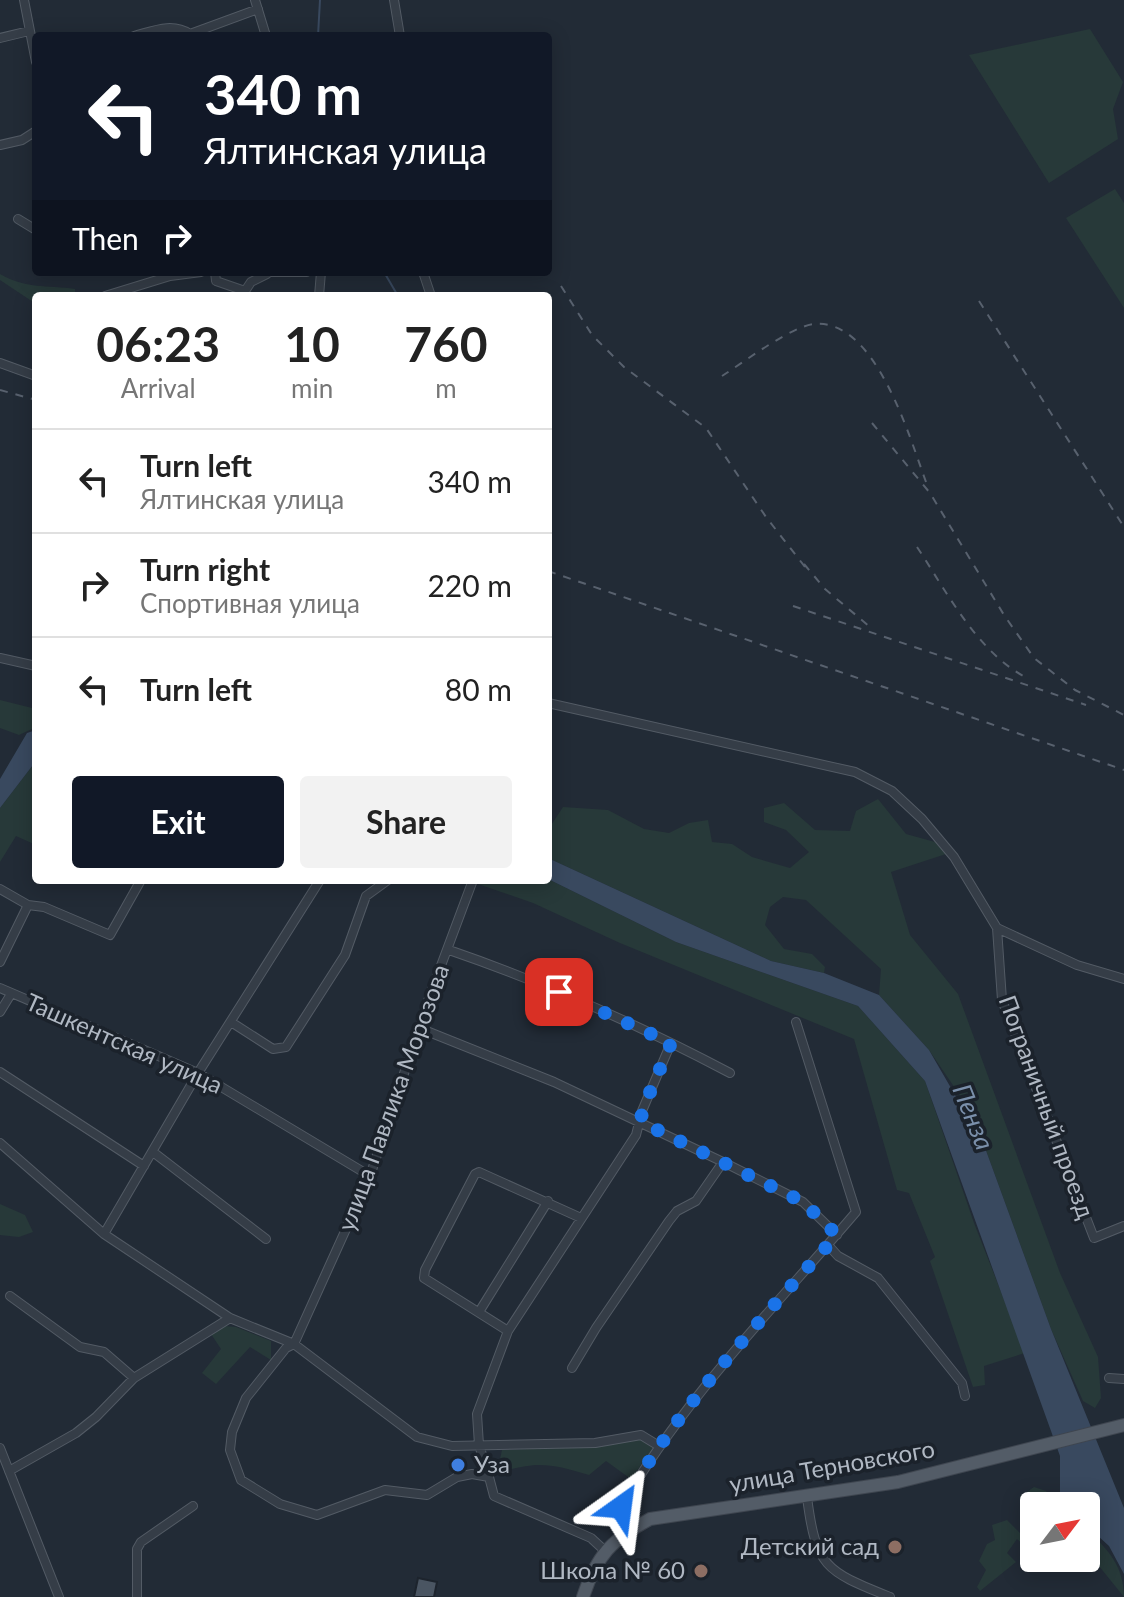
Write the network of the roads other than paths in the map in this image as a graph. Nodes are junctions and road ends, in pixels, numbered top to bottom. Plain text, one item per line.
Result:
1 (24, 0) edge
2 (394, 0) edge
3 (256, 4) edge
4 (29, 31) junction
5 (150, 32) edge
6 (186, 32) edge
7 (196, 32) edge
8 (265, 32) edge
9 (399, 32) edge
10 (0, 38) edge
11 (32, 44) edge
12 (32, 134) edge
13 (0, 145) edge
14 (18, 219) dead end
15 (32, 228) edge
16 (170, 276) edge
17 (215, 276) edge
18 (263, 276) edge
19 (118, 292) edge
20 (0, 363) edge
21 (32, 375) edge
22 (0, 658) edge
23 (32, 665) edge
24 (552, 704) edge
25 (139, 884) edge
26 (317, 884) edge
27 (382, 884) edge
28 (472, 884) edge
29 (0, 889) edge
30 (28, 905) junction
31 (997, 928) junction
32 (449, 950) junction
33 (0, 962) edge
34 (1124, 979) edge
35 (0, 988) edge
36 (11, 994) junction
37 (0, 1012) edge
38 (231, 1022) junction
39 (796, 1022) dead end
40 (419, 1028) junction
41 (671, 1043) junction
42 (0, 1072) edge
43 (198, 1073) junction
44 (730, 1073) dead end
45 (641, 1122) junction
46 (0, 1143) edge
47 (153, 1152) junction
48 (723, 1162) junction
49 (144, 1166) junction
50 (370, 1176) junction
51 (548, 1201) junction
52 (581, 1218) junction
53 (1124, 1226) edge
54 (104, 1234) junction
55 (837, 1235) junction
56 (266, 1239) dead end
57 (828, 1245) junction
58 (10, 1296) dead end
59 (479, 1312) junction
60 (230, 1318) junction
61 (508, 1331) junction
62 (294, 1344) junction
63 (572, 1368) dead end
64 (134, 1378) junction
65 (1109, 1378) dead end
66 (1124, 1379) edge
67 (965, 1396) dead end
68 (1124, 1425) edge
69 (479, 1445) junction
70 (659, 1446) junction
71 (0, 1448) edge
72 (9, 1471) junction
73 (489, 1477) junction
74 (807, 1497) junction
75 (193, 1506) dead end
76 (627, 1531) junction
77 (604, 1550) junction
78 (59, 1597) edge
79 (137, 1597) edge
80 (583, 1597) edge
81 (890, 1597) edge

1 - 4 street
2 - 9 street
3 - 7 street
3 - 8 street
4 - 10 street
4 - 11 street
5 - 6 street
12 - 13 street
14 - 15 street
16 - 19 street
17 - 18 street
20 - 21 street
22 - 23 street
24 - 31 street
25 - 30 street
26 - 38 street
27 - 38 street
28 - 32 street, улица Павлика Морозова
29 - 30 street
30 - 33 street
31 - 34 street
31 - 53 street, Пограничный проезд
32 - 40 street, улица Павлика Морозова
32 - 41 street
35 - 36 street, Ташкентская улица
36 - 37 street
36 - 43 street, Ташкентская улица
38 - 43 street
39 - 55 street
40 - 45 street
40 - 50 street, улица Павлика Морозова
41 - 44 street
41 - 45 street
42 - 49 street
43 - 47 street
43 - 50 street, Ташкентская улица
45 - 48 street
45 - 52 street
46 - 54 street
47 - 49 street
47 - 56 street
48 - 55 street
48 - 63 street
49 - 54 street
50 - 62 street, улица Павлика Морозова
51 - 52 street
51 - 59 street
51 - 59 street
52 - 61 street
54 - 60 street
55 - 57 street
57 - 67 street
57 - 70 street
58 - 64 street
59 - 61 street
60 - 62 street
60 - 64 street
61 - 69 street
62 - 69 street
62 - 73 street, улица Павлика Морозова
64 - 72 street
65 - 66 street
68 - 74 main road, улица Терновского
69 - 70 street
69 - 73 street
70 - 76 street
71 - 72 street
72 - 78 street
73 - 77 street
74 - 76 main road, улица Терновского
74 - 81 street
75 - 79 street
76 - 77 main road, улица Терновского
77 - 80 main road, улица Терновского

